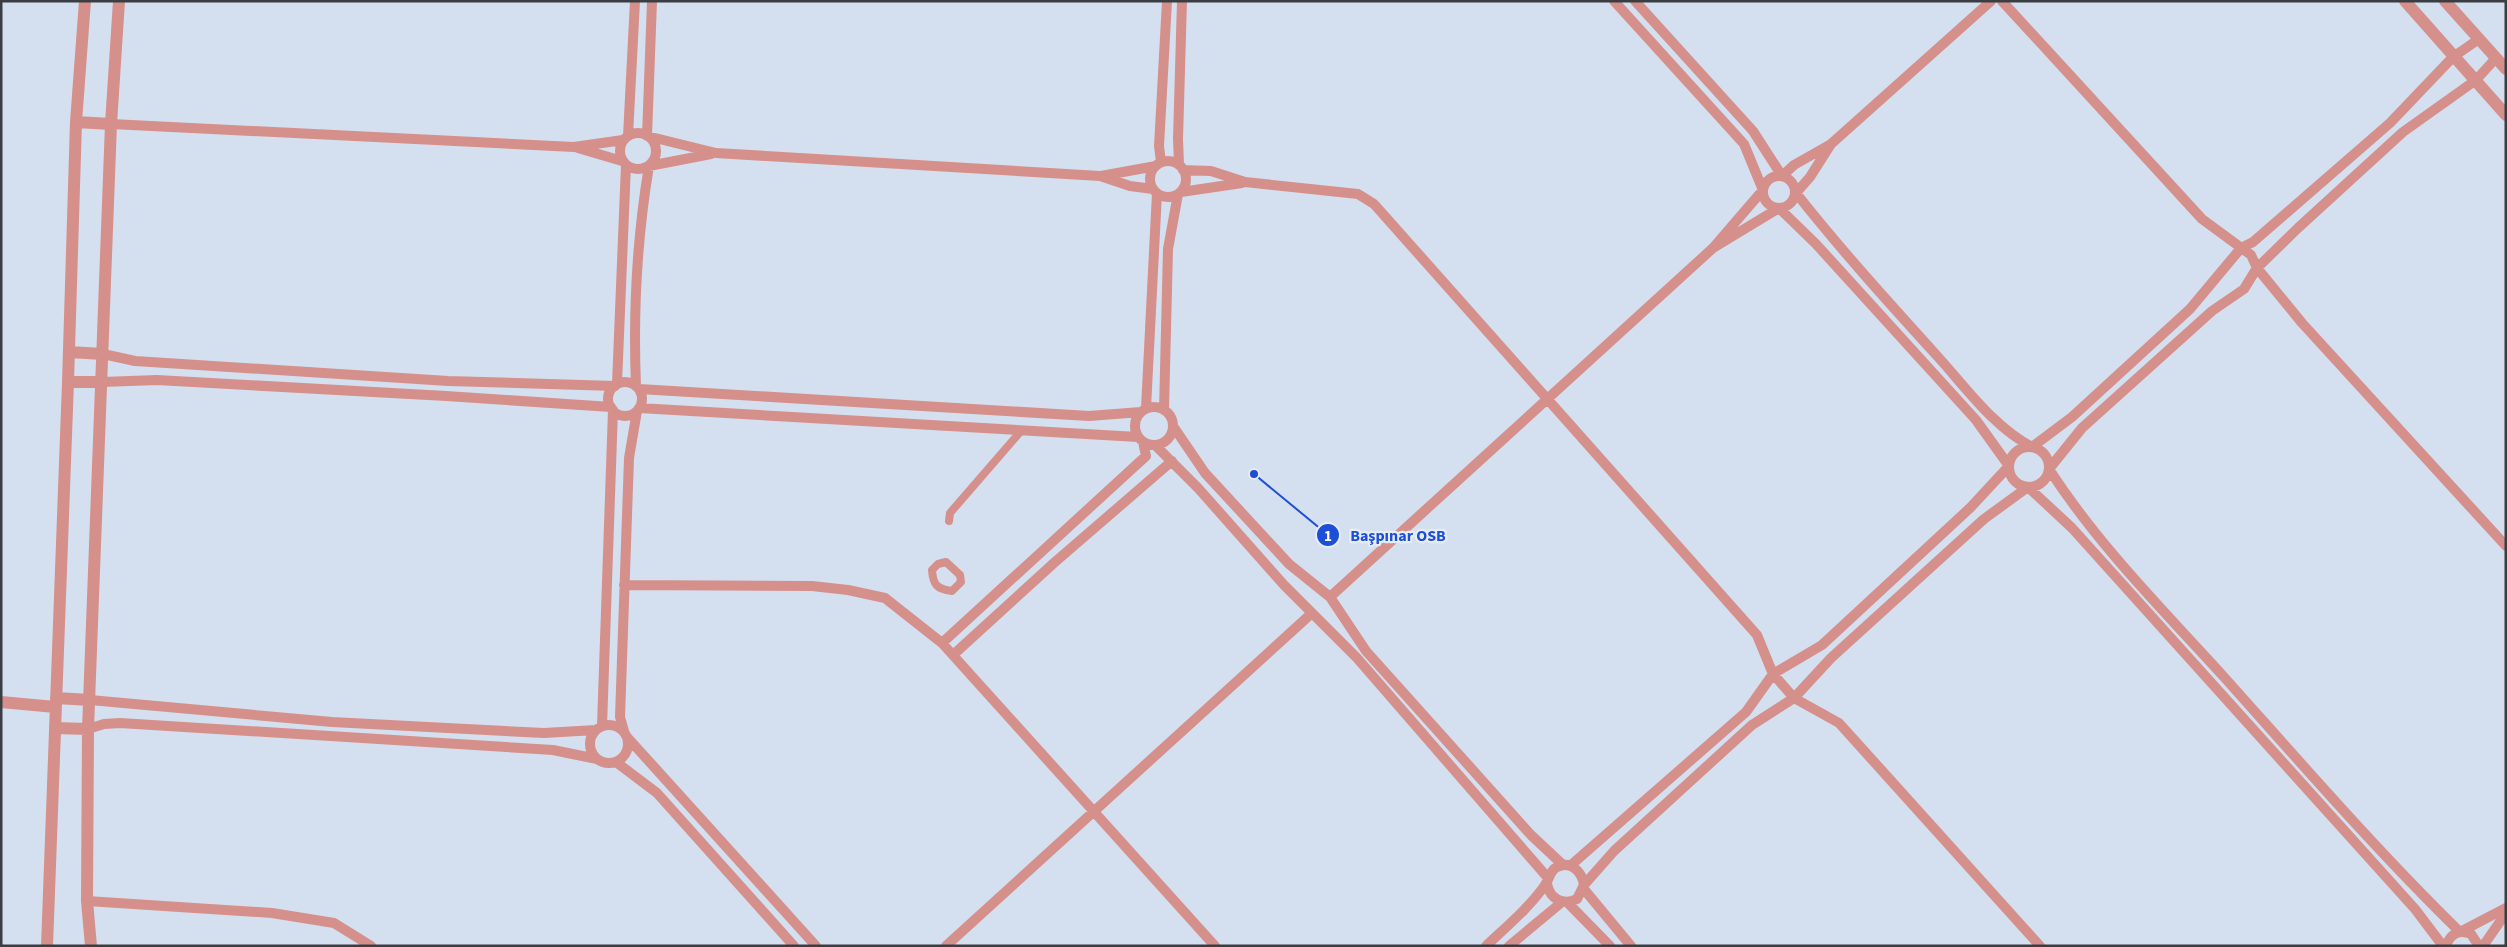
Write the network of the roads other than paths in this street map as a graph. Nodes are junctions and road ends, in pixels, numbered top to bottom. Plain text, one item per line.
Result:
1 (85, 1) edge
2 (119, 1) edge
3 (635, 1) edge
4 (652, 1) edge
5 (1167, 1) edge
6 (1182, 1) edge
7 (1614, 1) edge
8 (1635, 1) edge
9 (1991, 1) edge
10 (2002, 1) edge
11 (2405, 1) edge
12 (2445, 1) edge
13 (2479, 39) junction
14 (2453, 57) junction
15 (2496, 58) junction
16 (2506, 69) edge
17 (2476, 80) junction
18 (2506, 115) edge
19 (76, 122) junction
20 (112, 124) junction
21 (647, 136) junction
22 (625, 138) junction
23 (1832, 144) junction
24 (574, 147) junction
25 (716, 153) junction
26 (624, 163) junction
27 (1158, 164) junction
28 (649, 166) junction
29 (1181, 168) junction
30 (1100, 176) junction
31 (1782, 176) junction
32 (1245, 182) junction
33 (1763, 190) junction
34 (1155, 191) junction
35 (1179, 193) junction
36 (1796, 193) junction
37 (1779, 208) junction
38 (1713, 248) junction
39 (2241, 248) junction
40 (2257, 268) junction
41 (69, 352) junction
42 (103, 354) junction
43 (448, 381) junction
44 (68, 382) junction
45 (102, 382) junction
46 (616, 385) junction
47 (638, 388) junction
48 (446, 396) junction
49 (778, 398) junction
50 (1549, 399) junction
51 (612, 409) junction
52 (638, 409) junction
53 (1143, 410) junction
54 (1164, 410) junction
55 (777, 415) junction
56 (1173, 426) junction
57 (1021, 431) junction
58 (1140, 439) junction
59 (1155, 445) junction
60 (2032, 447) junction
61 (1172, 461) junction
62 (2009, 466) junction
63 (2048, 469) junction
64 (2028, 487) junction
65 (949, 522) dead end
66 (2506, 546) edge
67 (624, 585) junction
68 (1330, 598) junction
69 (1312, 614) junction
70 (942, 643) junction
71 (2193, 643) junction
72 (2183, 652) junction
73 (953, 656) junction
74 (1773, 674) junction
75 (1794, 698) junction
76 (90, 700) junction
77 (1, 702) edge
78 (56, 702) junction
79 (1417, 708) junction
80 (1407, 717) junction
81 (332, 722) junction
82 (410, 726) junction
83 (54, 728) junction
84 (599, 728) junction
85 (88, 729) junction
86 (626, 734) junction
87 (331, 738) junction
88 (410, 742) junction
89 (2290, 751) junction
90 (597, 758) junction
91 (2280, 760) junction
92 (616, 762) junction
93 (1094, 811) junction
94 (2365, 834) junction
95 (2355, 843) junction
96 (1566, 866) junction
97 (1547, 881) junction
98 (1584, 886) junction
99 (87, 901) junction
100 (1565, 902) junction
101 (2506, 908) edge
102 (2506, 913) edge
103 (2460, 932) junction
104 (47, 946) edge
105 (91, 946) edge
106 (372, 946) edge
107 (794, 946) edge
108 (816, 946) edge
109 (946, 946) edge
110 (1215, 946) edge
111 (1486, 946) edge
112 (1509, 946) edge
113 (1610, 946) edge
114 (1631, 946) edge
115 (2040, 946) edge
116 (2444, 946) edge
117 (2479, 946) edge
118 (2483, 946) edge

1 - 19 street
2 - 20 street
3 - 22 street
4 - 21 street
5 - 27 street
6 - 29 street
7 - 33 street
8 - 31 street
9 - 23 street
10 - 39 street
11 - 14 street
12 - 13 street
13 - 14 street
13 - 15 street
14 - 17 street
14 - 39 street
15 - 16 street
15 - 17 street
17 - 18 street
17 - 40 street
19 - 20 street
19 - 41 street
20 - 24 street
20 - 42 street
21 - 22 street
21 - 25 street
21 - 28 street
22 - 24 street
22 - 26 street
23 - 31 street
23 - 36 street
24 - 26 street
25 - 28 street
25 - 30 street
26 - 28 street
26 - 46 street
27 - 29 street
27 - 30 street
27 - 34 street
28 - 47 street
29 - 32 street
29 - 35 street
30 - 34 street
31 - 33 street
31 - 36 street
32 - 35 street
32 - 50 street
33 - 37 street
33 - 38 street
34 - 35 street
34 - 53 street
35 - 54 street
36 - 37 street
36 - 60 street
37 - 38 street
37 - 62 street
38 - 50 street
39 - 40 street
39 - 60 street
40 - 63 street
40 - 66 street
41 - 42 street
41 - 44 street
42 - 43 street
42 - 45 street
43 - 46 street
43 - 48 street
44 - 45 street
44 - 78 street
45 - 48 street
45 - 76 street
46 - 47 street
46 - 51 street
47 - 49 street
47 - 52 street
48 - 51 street
49 - 53 street
49 - 55 street
50 - 68 street
50 - 74 street
51 - 52 street
51 - 84 street
52 - 55 street
52 - 67 street
53 - 54 street
53 - 58 street
54 - 56 street
55 - 57 street
56 - 59 street
56 - 68 street
57 - 58 street
57 - 65 street
58 - 59 street
58 - 70 street
59 - 61 street
60 - 62 street
60 - 63 street
61 - 69 street
61 - 73 street
62 - 64 street
62 - 74 street
63 - 64 street
63 - 71 street
64 - 72 street
64 - 75 street
67 - 70 street
67 - 86 street
68 - 79 street
69 - 80 street
69 - 93 street
70 - 73 street
71 - 72 street
71 - 89 street
72 - 91 street
73 - 93 street
74 - 75 street
74 - 96 street
75 - 98 street
75 - 115 street
76 - 78 street
76 - 81 street
76 - 85 street
77 - 78 street
78 - 83 street
79 - 80 street
79 - 96 street
80 - 97 street
81 - 82 street
81 - 87 street
82 - 84 street
82 - 88 street
83 - 85 street
83 - 104 street
84 - 86 street
84 - 90 street
85 - 87 street
85 - 99 street
86 - 92 street
86 - 108 street
87 - 88 street
88 - 90 street
89 - 91 street
89 - 94 street
90 - 92 street
91 - 95 street
92 - 107 street
93 - 109 street
93 - 110 street
94 - 95 street
94 - 103 street
95 - 116 street
96 - 97 street
96 - 98 street
97 - 100 street
97 - 111 street
98 - 100 street
98 - 114 street
99 - 105 street
99 - 106 street
100 - 112 street
100 - 113 street
101 - 103 street
102 - 118 street
103 - 116 street
103 - 117 street

